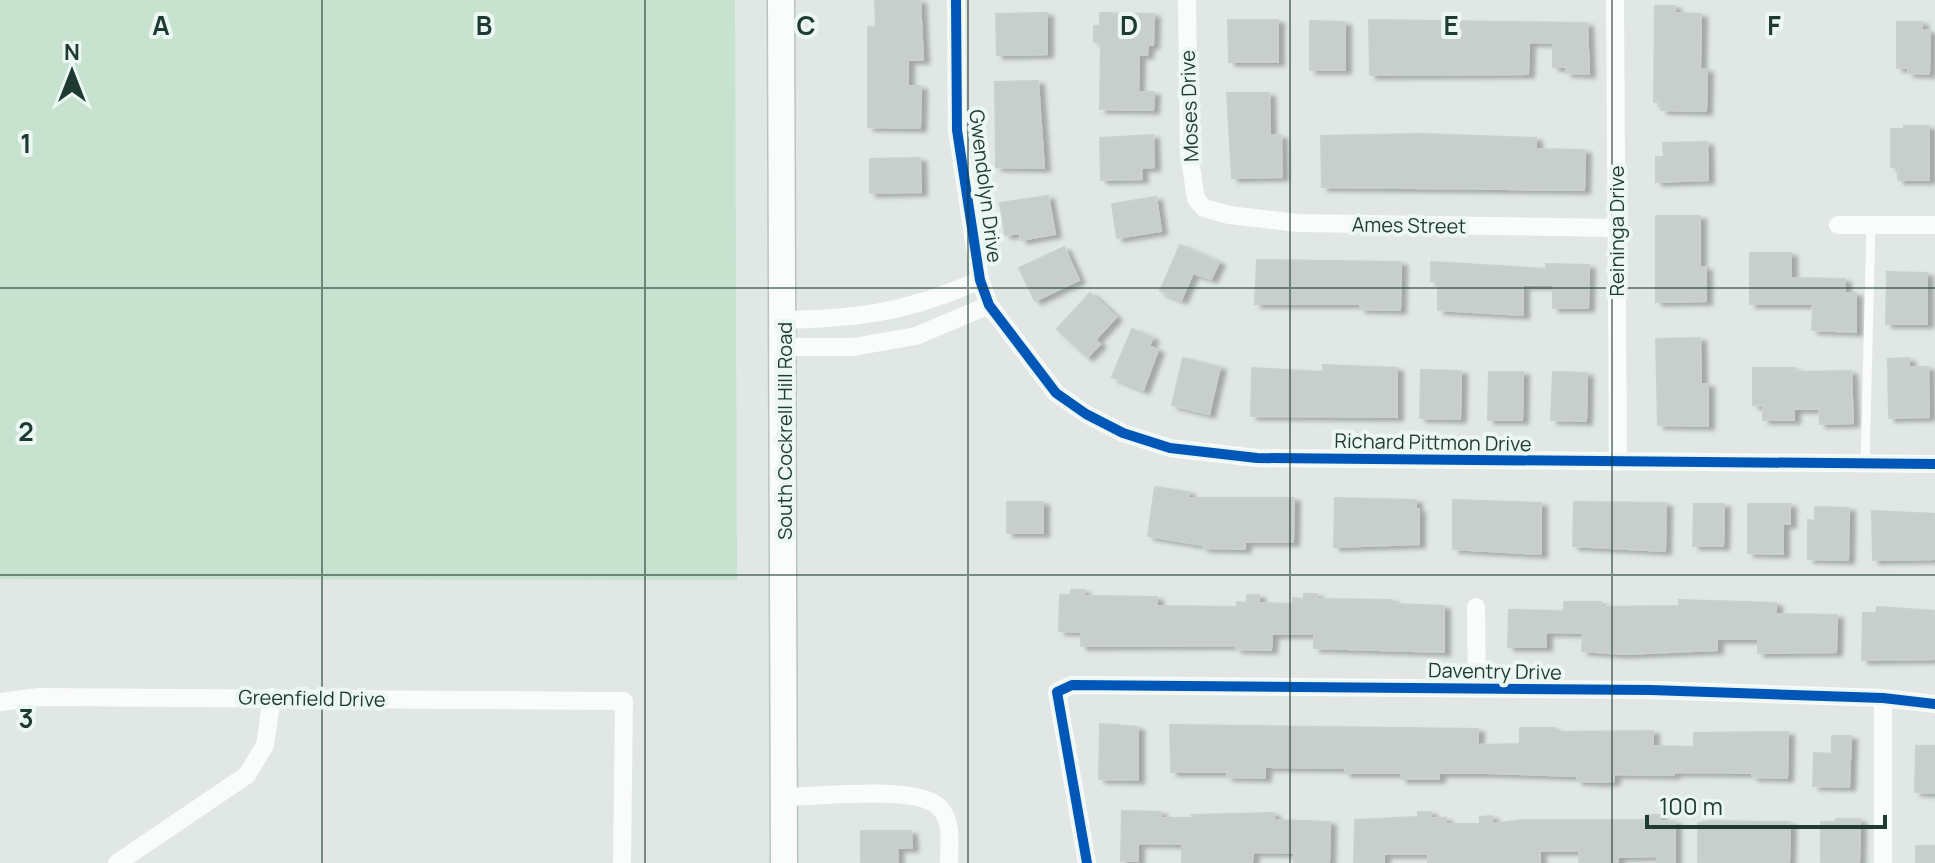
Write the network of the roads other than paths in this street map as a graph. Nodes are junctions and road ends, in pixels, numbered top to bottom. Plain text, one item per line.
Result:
1 (781, 0) edge
2 (956, 0) edge
3 (1187, 0) edge
4 (1615, 0) edge
5 (1204, 208) joint
6 (1838, 225) dead end
7 (1871, 225) junction
8 (1935, 225) edge
9 (1616, 228) junction
10 (980, 280) junction
11 (989, 305) junction
12 (784, 320) junction
13 (783, 347) junction
14 (1618, 462) junction
15 (1865, 464) junction
16 (1935, 464) edge
17 (1476, 607) dead end
18 (1477, 689) junction
19 (272, 697) junction
20 (1883, 698) junction
21 (0, 702) edge
22 (1935, 704) edge
23 (784, 797) junction
24 (117, 863) edge
25 (622, 863) edge
26 (784, 863) edge
27 (949, 863) edge
28 (1087, 863) edge
29 (1883, 863) edge

1 - 12 main road, South Cockrell Hill Road
2 - 10 street, Gwendolyn Drive
3 - 5 street, Moses Drive
4 - 9 street, Reininga Drive
5 - 9 street, Ames Street
6 - 7 street
7 - 8 street
7 - 15 lane
9 - 14 street, Reininga Drive
10 - 11 street, Gwendolyn Drive
10 - 12 street
11 - 13 street
11 - 14 street, Richard Pittmon Drive
12 - 13 main road, South Cockrell Hill Road
13 - 23 main road, South Cockrell Hill Road
14 - 15 street, Richard Pittmon Drive
15 - 16 street, Richard Pittmon Drive
17 - 18 street
18 - 20 street, Daventry Drive
18 - 28 street, Daventry Drive
19 - 21 street, Greenfield Drive
19 - 24 street
19 - 25 street, Greenfield Drive
20 - 22 street, Daventry Drive
20 - 29 street
23 - 26 main road, South Cockrell Hill Road
23 - 27 street

